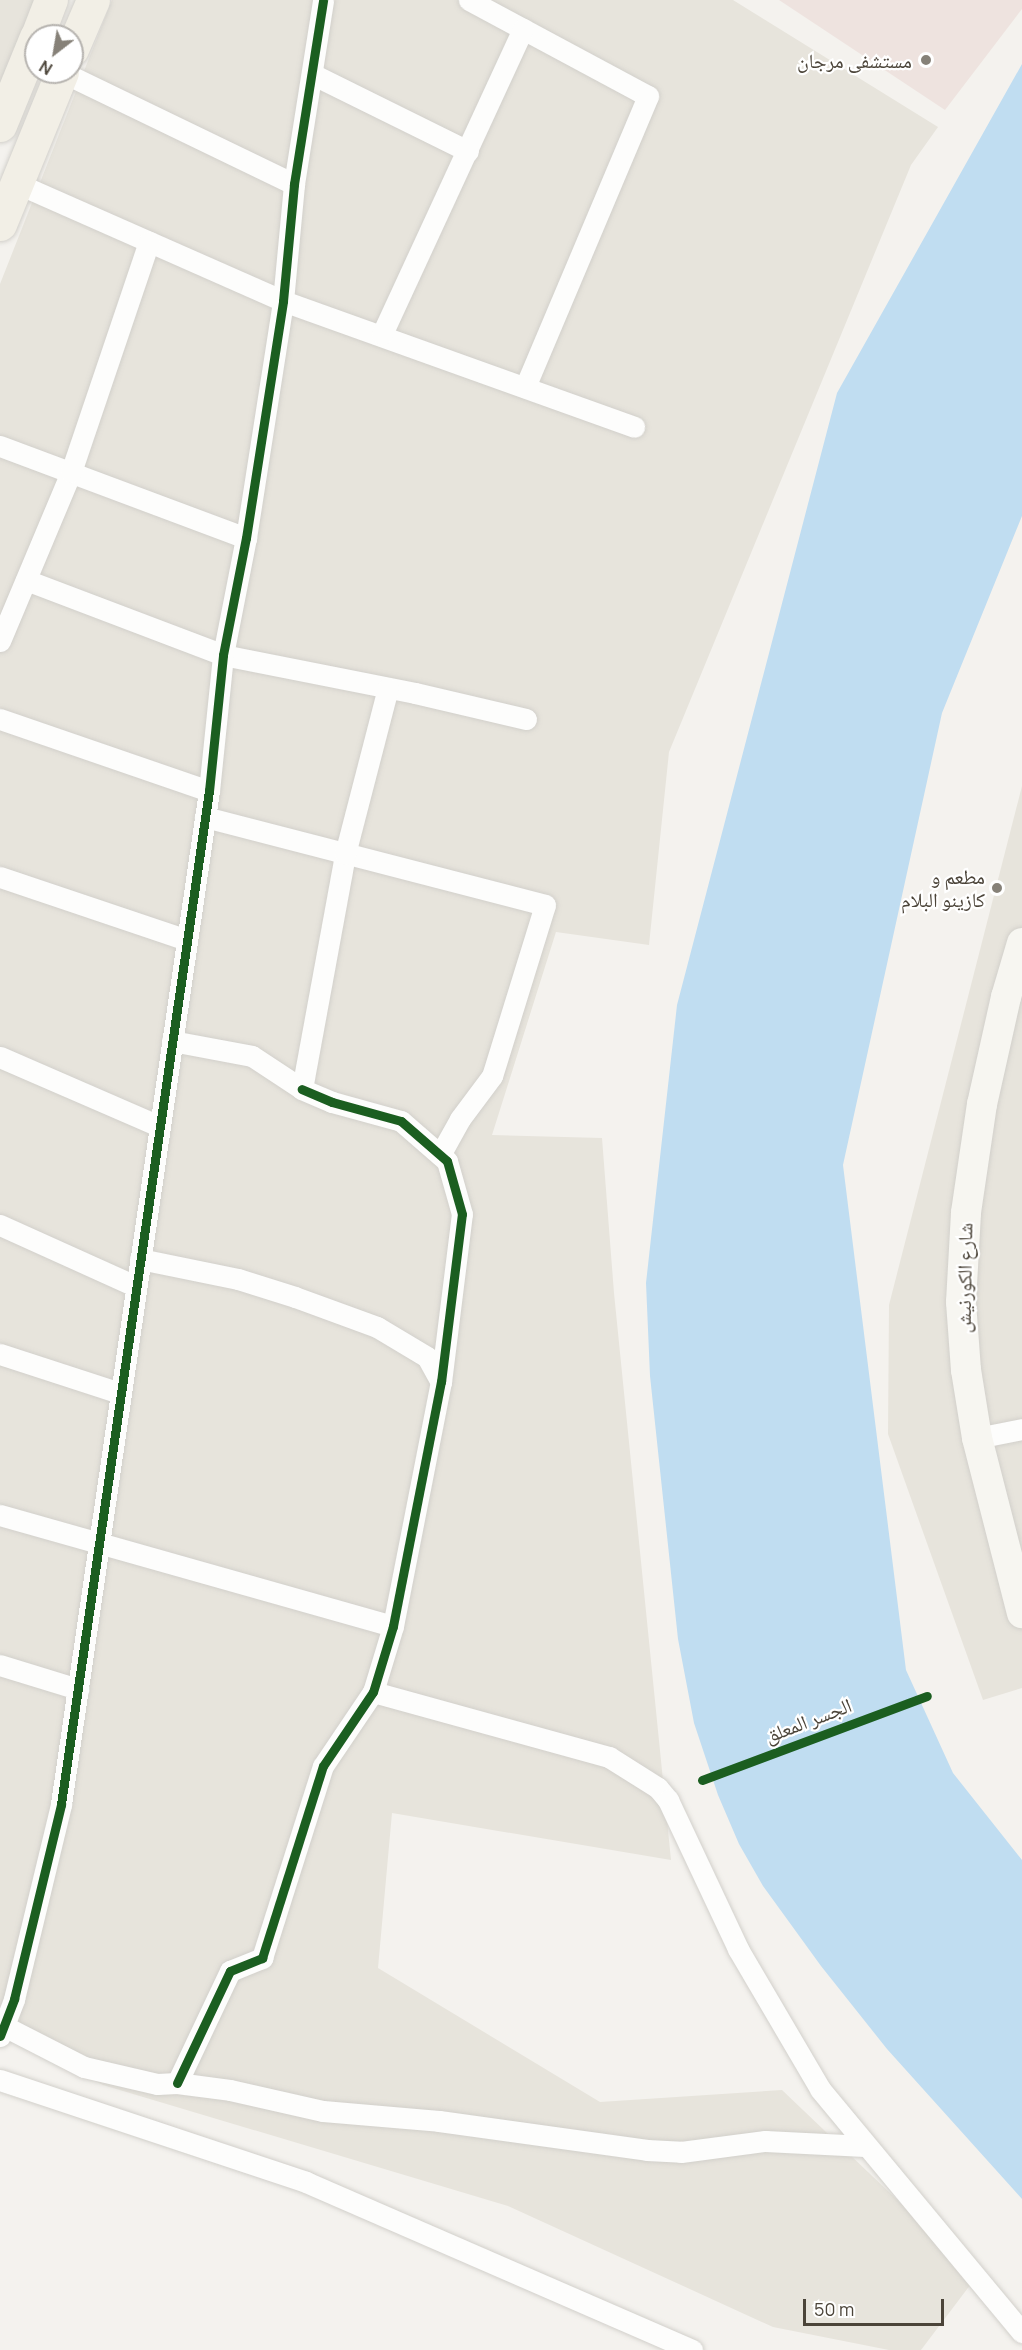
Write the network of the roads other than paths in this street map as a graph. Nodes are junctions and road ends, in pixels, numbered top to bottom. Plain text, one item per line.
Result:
1 (51, 0) edge
2 (93, 0) edge
3 (323, 0) edge
4 (469, 0) edge
5 (41, 24) edge
6 (83, 24) edge
7 (523, 29) junction
8 (24, 66) edge
9 (312, 74) junction
10 (84, 83) edge
11 (57, 84) edge
12 (0, 125) edge
13 (468, 151) junction
14 (16, 183) junction
15 (294, 184) junction
16 (0, 224) edge
17 (149, 242) junction
18 (283, 301) junction
19 (382, 334) junction
20 (525, 387) junction
21 (634, 427) dead end
22 (0, 446) edge
23 (71, 472) junction
24 (246, 538) junction
25 (26, 580) junction
26 (0, 641) edge
27 (223, 655) junction
28 (388, 688) junction
29 (0, 719) edge
30 (526, 719) dead end
31 (209, 791) junction
32 (205, 817) junction
33 (345, 854) junction
34 (0, 877) edge
35 (187, 940) junction
36 (1022, 943) edge
37 (172, 1041) junction
38 (0, 1057) edge
39 (302, 1089) junction
40 (159, 1126) junction
41 (440, 1155) junction
42 (0, 1225) edge
43 (140, 1259) junction
44 (135, 1286) junction
45 (0, 1354) edge
46 (441, 1382) junction
47 (120, 1393) junction
48 (1022, 1429) edge
49 (977, 1438) junction
50 (0, 1515) edge
51 (98, 1544) junction
52 (1015, 1565) edge
53 (1022, 1613) edge
54 (393, 1626) junction
55 (0, 1665) edge
56 (78, 1689) junction
57 (373, 1692) junction
58 (1, 2029) edge
59 (0, 2080) edge
60 (177, 2083) junction
61 (865, 2146) junction
62 (1022, 2332) edge
63 (692, 2350) edge

1 - 5 main road
2 - 6 main road
3 - 9 street
4 - 7 street
7 - 13 street
7 - 20 street
8 - 12 main road
9 - 13 street
9 - 15 street
10 - 15 street
11 - 14 main road
13 - 19 street
14 - 16 main road
14 - 17 street
15 - 18 street
17 - 18 street
17 - 23 street
18 - 19 street
18 - 24 street
19 - 20 street
20 - 21 street
22 - 23 street
23 - 24 street
23 - 25 street
24 - 27 street
25 - 26 street
25 - 27 street
27 - 28 street
27 - 31 street
28 - 30 street
28 - 33 street
29 - 31 street
31 - 32 street
32 - 33 street
32 - 35 street
33 - 39 street
33 - 41 street
34 - 35 street
35 - 37 street
36 - 49 street, شارع الكورنيش
37 - 39 street
37 - 40 street
38 - 40 street
39 - 41 street
40 - 43 street
41 - 46 street
42 - 44 street
43 - 44 street
43 - 46 street
44 - 47 street
45 - 47 street
46 - 54 street
47 - 51 street
48 - 49 street
49 - 52 street, شارع الكورنيش
50 - 51 street
51 - 54 street
51 - 56 street
52 - 53 street, شارع الكورنيش
54 - 57 street
55 - 56 street
56 - 58 street
57 - 60 street
57 - 61 street
58 - 60 street
59 - 63 street
60 - 61 street
61 - 62 street

